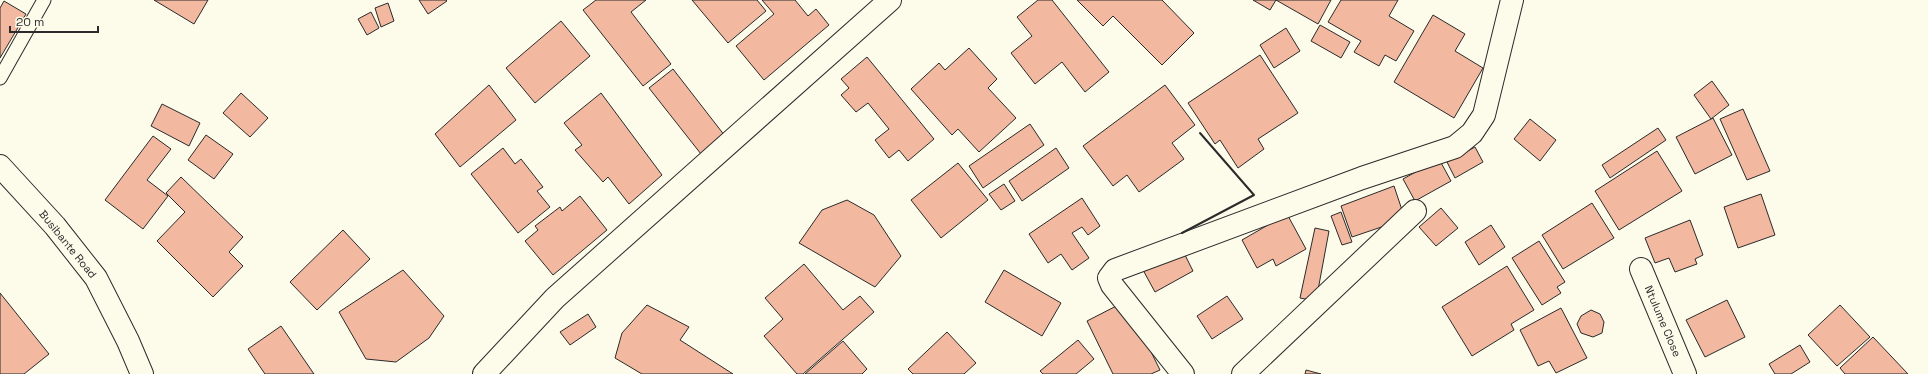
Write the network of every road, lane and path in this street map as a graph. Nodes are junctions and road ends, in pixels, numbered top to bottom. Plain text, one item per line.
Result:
1 (44, 0) edge
2 (890, 0) edge
3 (1512, 0) edge
4 (0, 78) edge
5 (0, 166) edge
6 (1415, 211) dead end
7 (1641, 269) dead end
8 (142, 374) edge
9 (484, 374) edge
10 (1183, 374) edge
11 (1242, 374) edge
12 (1685, 374) edge

1 - 4 lane
2 - 9 street
3 - 10 street
5 - 8 street, Busibante Road
6 - 11 street
7 - 12 street, Ntulume Close

